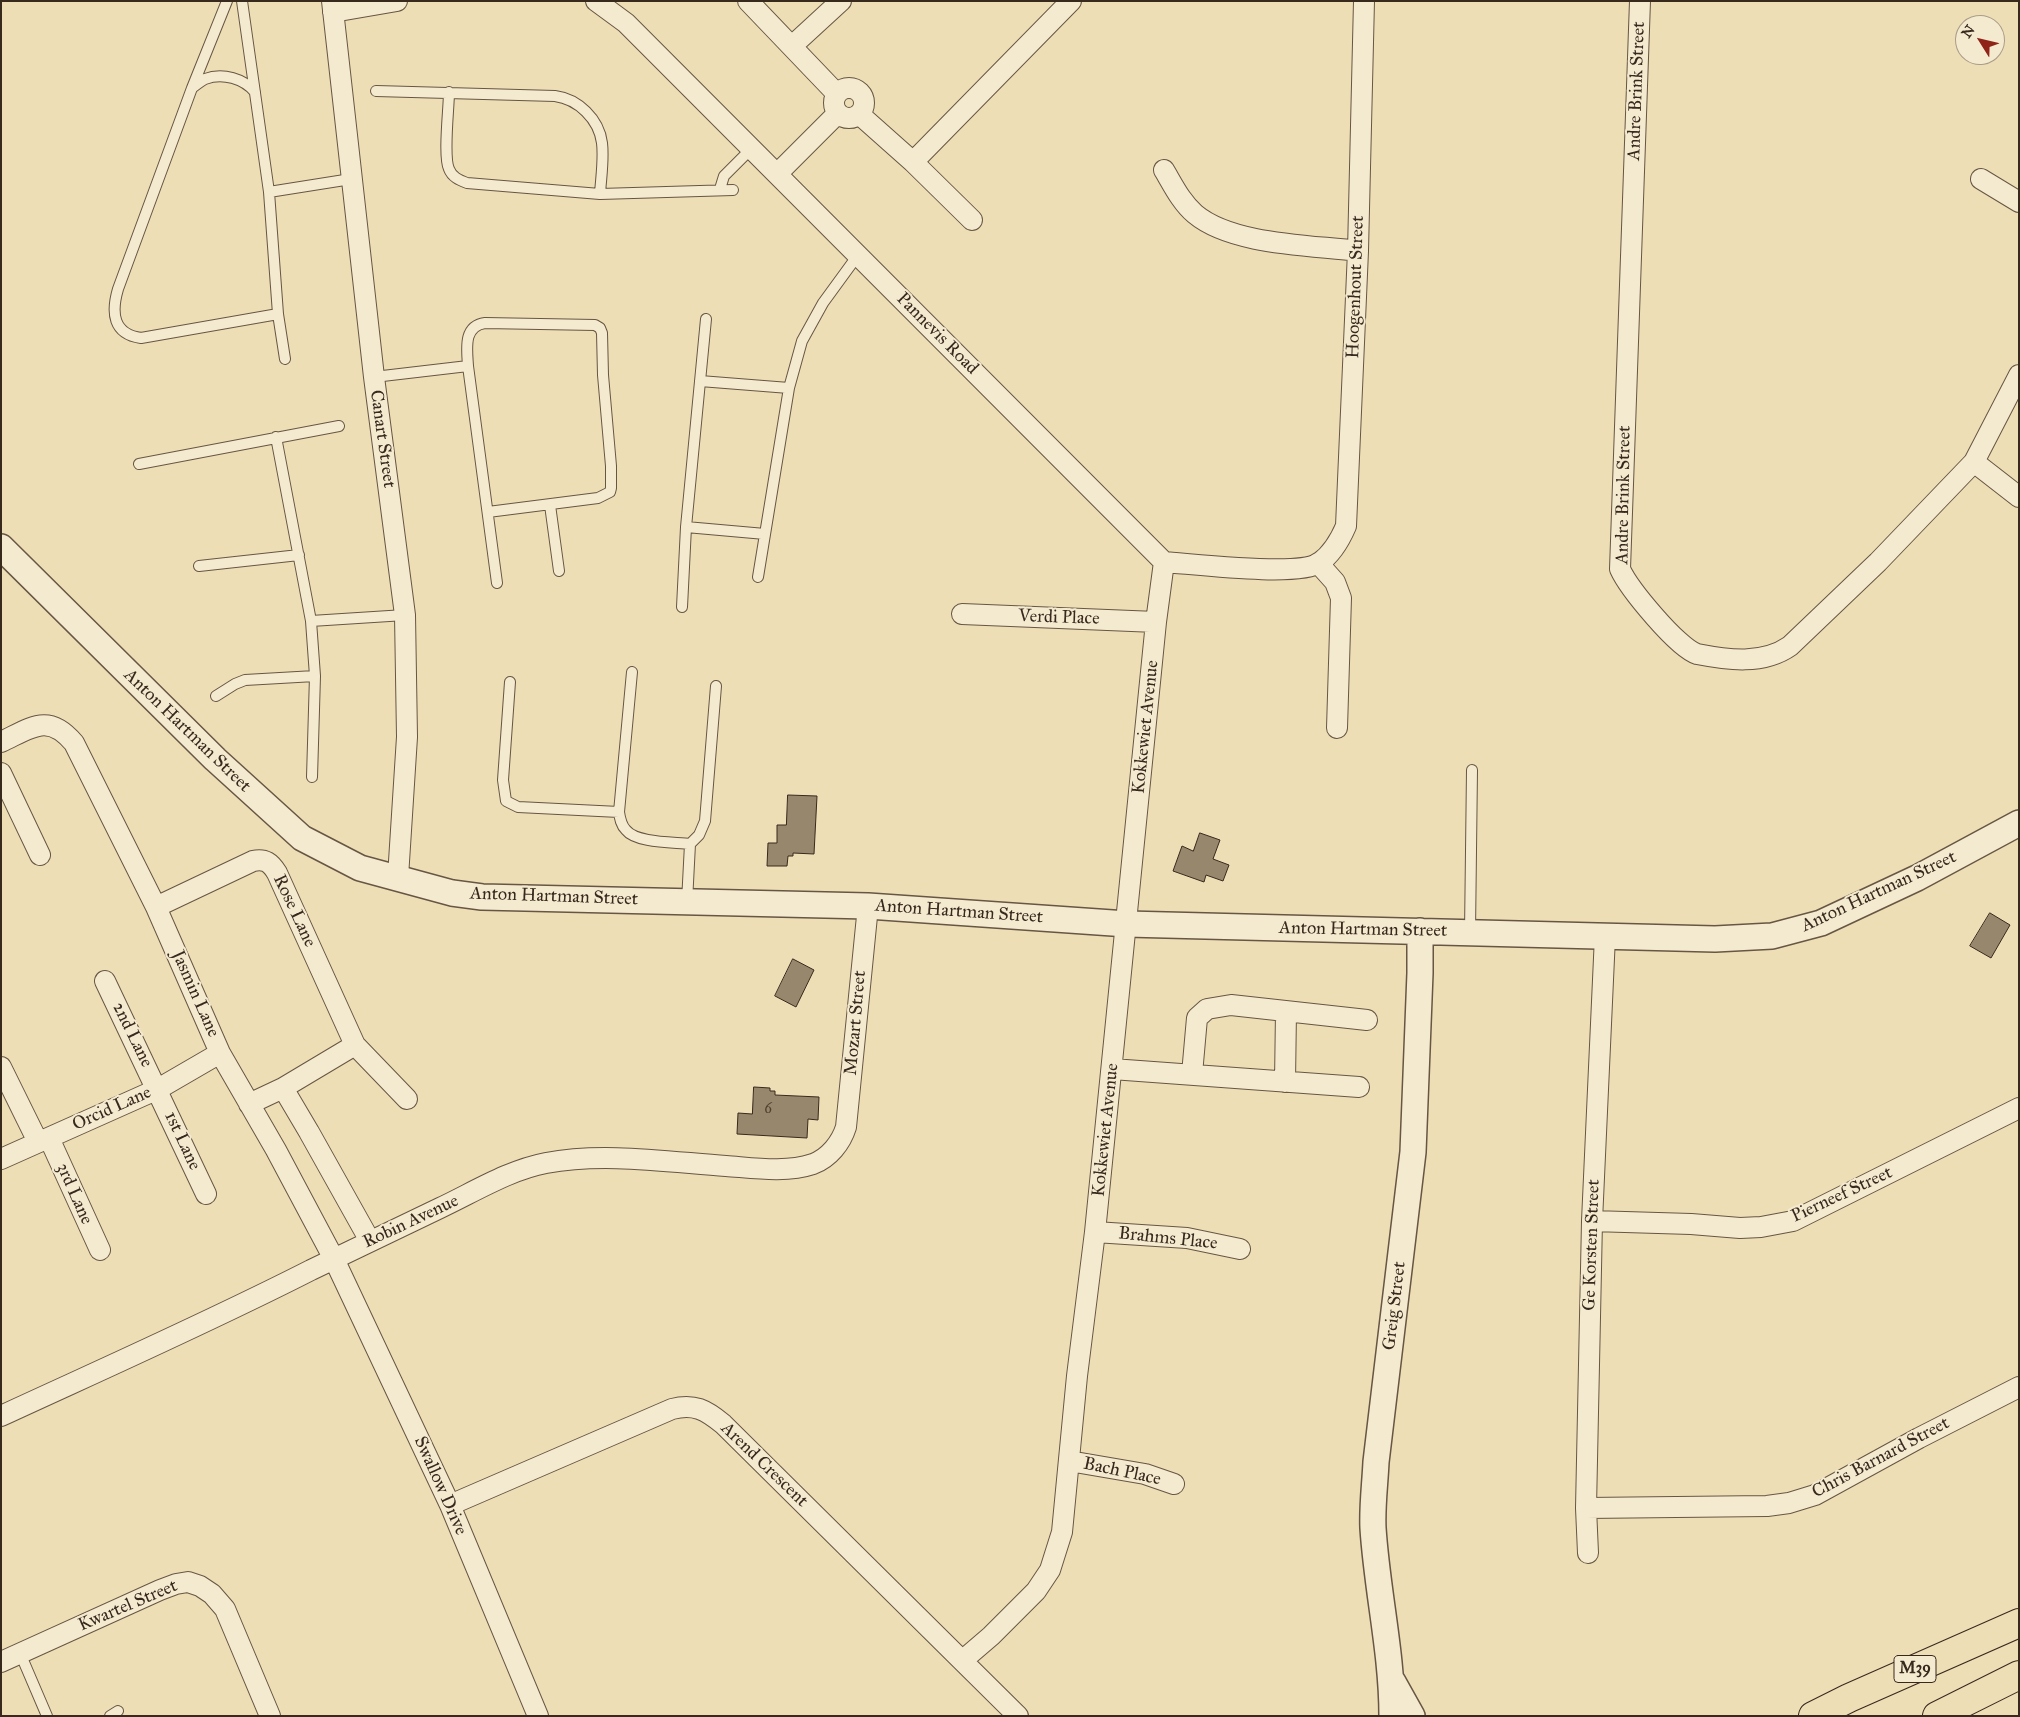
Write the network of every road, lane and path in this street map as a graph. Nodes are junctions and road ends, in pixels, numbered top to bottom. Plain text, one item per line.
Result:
1 (227, 1) edge
2 (242, 1) edge
3 (397, 1) edge
4 (596, 1) edge
5 (748, 1) edge
6 (841, 1) edge
7 (1071, 1) edge
8 (1364, 1) edge
9 (1640, 1) edge
10 (332, 7) edge
11 (792, 46) junction
12 (192, 88) junction
13 (376, 91) dead end
14 (255, 92) junction
15 (449, 92) junction
16 (837, 104) junction
17 (859, 114) junction
18 (752, 148) junction
19 (913, 162) junction
20 (1164, 170) dead end
21 (777, 174) junction
22 (351, 179) junction
23 (1981, 179) dead end
24 (720, 189) junction
25 (733, 190) dead end
26 (269, 192) junction
27 (600, 194) junction
28 (2019, 202) edge
29 (972, 220) dead end
30 (1358, 251) junction
31 (858, 256) junction
32 (278, 314) junction
33 (706, 319) dead end
34 (285, 359) dead end
35 (468, 366) junction
36 (2019, 375) edge
37 (374, 377) junction
38 (700, 380) junction
39 (789, 388) junction
40 (338, 426) dead end
41 (276, 437) junction
42 (1974, 462) junction
43 (139, 464) dead end
44 (2019, 497) edge
45 (550, 505) junction
46 (488, 512) junction
47 (686, 527) junction
48 (765, 534) junction
49 (1, 547) edge
50 (299, 555) junction
51 (1164, 562) junction
52 (1318, 564) junction
53 (199, 566) dead end
54 (559, 571) dead end
55 (758, 577) dead end
56 (497, 583) dead end
57 (682, 607) dead end
58 (962, 614) dead end
59 (405, 616) junction
60 (311, 621) junction
61 (1156, 622) junction
62 (632, 672) dead end
63 (315, 676) junction
64 (510, 682) dead end
65 (716, 686) dead end
66 (216, 696) dead end
67 (1337, 728) dead end
68 (1, 742) edge
69 (1472, 770) dead end
70 (1, 773) edge
71 (312, 777) dead end
72 (619, 812) junction
73 (2019, 823) edge
74 (690, 844) junction
75 (40, 855) dead end
76 (398, 877) junction
77 (687, 902) junction
78 (868, 906) junction
79 (156, 907) junction
80 (1127, 924) junction
81 (1420, 931) junction
82 (1470, 932) junction
83 (1605, 936) junction
84 (105, 981) dead end
85 (1286, 1011) junction
86 (1367, 1020) dead end
87 (356, 1045) junction
88 (220, 1053) junction
89 (1, 1067) edge
90 (1112, 1069) junction
91 (1192, 1074) junction
92 (1286, 1082) junction
93 (1359, 1087) dead end
94 (283, 1088) junction
95 (158, 1089) junction
96 (406, 1099) dead end
97 (249, 1104) junction
98 (2019, 1108) edge
99 (842, 1139) joint
100 (44, 1140) junction
101 (1, 1159) edge
102 (206, 1194) dead end
103 (1592, 1221) junction
104 (1095, 1232) junction
105 (370, 1241) junction
106 (1240, 1249) dead end
107 (100, 1250) dead end
108 (334, 1259) junction
109 (2019, 1387) edge
110 (1, 1416) edge
111 (1069, 1461) junction
112 (1174, 1484) dead end
113 (450, 1505) junction
114 (1586, 1508) junction
115 (1588, 1553) dead end
116 (2019, 1623) edge
117 (20, 1653) junction
118 (963, 1660) junction
119 (1, 1662) edge
120 (2019, 1675) edge
121 (1392, 1679) junction
122 (47, 1716) edge
123 (270, 1716) edge
124 (538, 1716) edge
125 (1018, 1716) edge
126 (1392, 1716) edge
127 (1412, 1716) edge
128 (1813, 1716) edge
129 (1937, 1716) edge

1 - 12 lane
2 - 14 lane
3 - 10 street
4 - 18 street, Pannevis Road
5 - 11 street
6 - 11 street
7 - 19 street
8 - 30 street, Hoogenhout Street
9 - 42 street, Andre Brink Street
10 - 22 street, Canart Street
11 - 16 street
12 - 14 lane
12 - 32 lane
13 - 15 lane
14 - 26 lane
15 - 27 lane
15 - 27 lane
16 - 17 street
16 - 17 street
16 - 21 street
17 - 19 street
18 - 21 street, Pannevis Road
18 - 24 lane
19 - 29 street
20 - 30 street
21 - 31 street, Pannevis Road
22 - 26 lane
22 - 37 street, Canart Street
23 - 28 street
24 - 25 lane
24 - 27 lane
26 - 32 lane
30 - 52 street, Hoogenhout Street
31 - 39 lane
31 - 51 street, Pannevis Road
32 - 34 lane
33 - 38 lane
35 - 37 lane
35 - 45 lane
35 - 46 lane
36 - 42 street, Andre Brink Street
37 - 59 street, Canart Street
38 - 39 lane
38 - 47 lane
39 - 48 lane
40 - 41 lane
41 - 43 lane
41 - 50 lane
42 - 44 street
45 - 46 lane
45 - 54 lane
46 - 56 lane
47 - 48 lane
47 - 57 lane
48 - 55 lane
49 - 76 street, Anton Hartman Street
50 - 53 lane
50 - 60 lane
51 - 52 street
51 - 61 street, Kokkewiet Avenue
52 - 67 street
58 - 61 street, Verdi Place
59 - 60 lane
59 - 76 street, Canart Street
60 - 63 lane
61 - 80 street, Kokkewiet Avenue
62 - 72 lane
63 - 66 lane
63 - 71 lane
64 - 72 lane
65 - 74 lane
68 - 79 street, Jasmin Lane
69 - 82 lane
70 - 75 street
72 - 74 lane
73 - 83 street, Anton Hartman Street
74 - 77 lane
76 - 77 street, Anton Hartman Street
77 - 78 street, Anton Hartman Street
78 - 80 street, Anton Hartman Street
78 - 99 street, Mozart Street
79 - 87 street, Rose Lane
79 - 88 street, Jasmin Lane
80 - 81 street, Anton Hartman Street
80 - 90 street, Kokkewiet Avenue
81 - 82 street, Anton Hartman Street
81 - 121 street, Greig Street
82 - 83 street, Anton Hartman Street
83 - 103 street, Ge Korsten Street
84 - 95 street, 2nd Lane
85 - 86 street
85 - 91 street
85 - 92 street
87 - 94 street
87 - 96 street, Rose Lane
88 - 95 street, Orcid Lane
88 - 97 street, Jasmin Lane
89 - 100 street, 3rd Lane
90 - 91 street
90 - 104 street, Kokkewiet Avenue
91 - 92 street
92 - 93 street
94 - 97 street
94 - 105 street
95 - 100 street, Orcid Lane
95 - 102 street, 1st Lane
97 - 108 street, Jasmin Lane
98 - 103 street, Pierneef Street
99 - 105 street, Robin Avenue
100 - 101 street, Orcid Lane
100 - 107 street, 3rd Lane
103 - 114 street, Ge Korsten Street
104 - 106 street, Brahms Place
104 - 111 street, Kokkewiet Avenue
105 - 108 street, Robin Avenue
108 - 110 street, Robin Avenue
108 - 113 street, Swallow Drive
109 - 114 street, Chris Barnard Street
111 - 112 street, Bach Place
111 - 118 street, Kokkewiet Avenue
113 - 118 street, Arend Crescent
113 - 124 street, Swallow Drive
114 - 115 street, Ge Korsten Street
116 - 128 main road, M39
117 - 119 street, Kwartel Street
117 - 122 lane
117 - 123 street, Kwartel Street
118 - 125 street, Arend Crescent
120 - 129 main road
121 - 126 street, Greig Street
121 - 127 street, Greig Street

